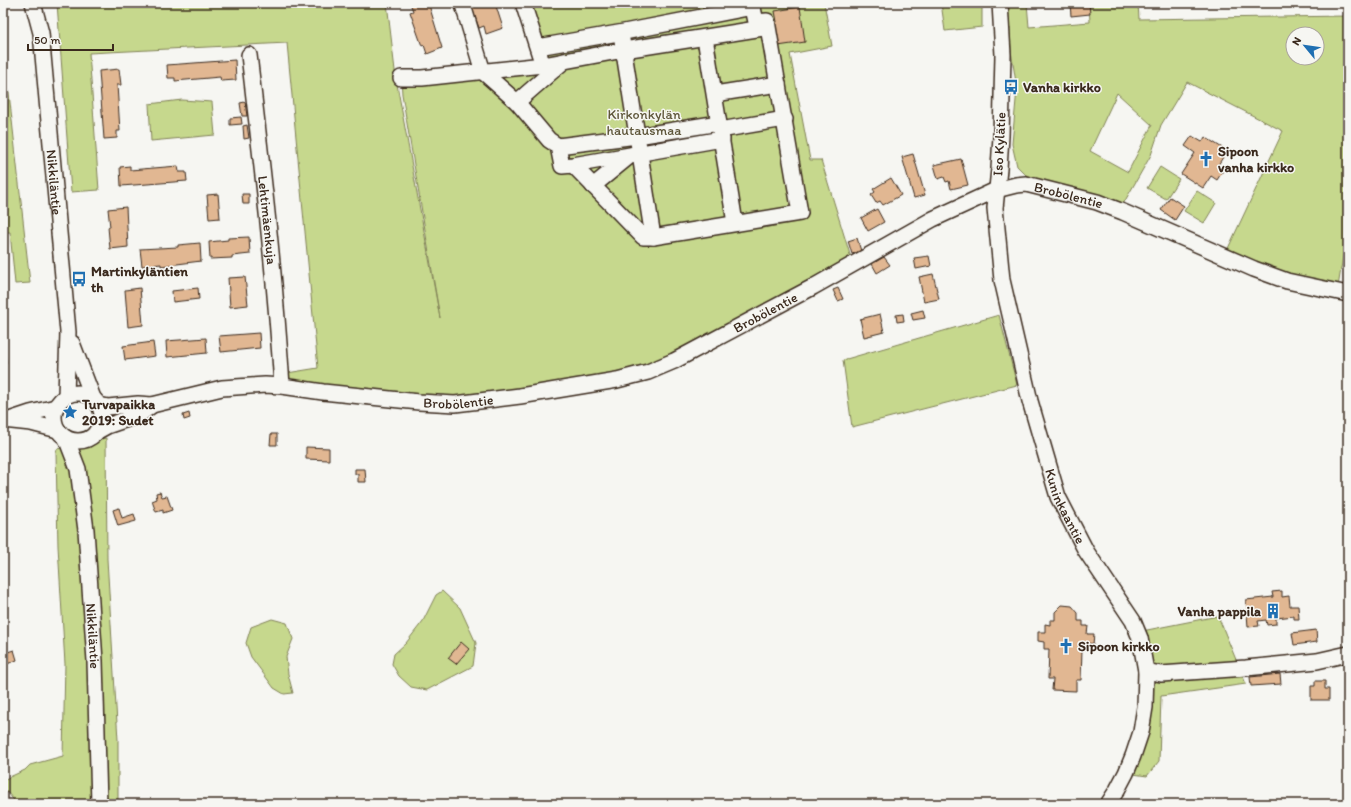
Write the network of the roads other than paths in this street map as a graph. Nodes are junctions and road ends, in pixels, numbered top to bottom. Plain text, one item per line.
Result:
1 (33, 3) edge
2 (45, 3) edge
3 (523, 3) edge
4 (1000, 3) edge
5 (463, 5) dead end
6 (752, 5) edge
7 (767, 21) junction
8 (620, 33) junction
9 (41, 34) junction
10 (705, 38) junction
11 (538, 47) junction
12 (624, 50) junction
13 (249, 55) dead end
14 (565, 61) junction
15 (543, 65) junction
16 (482, 72) junction
17 (401, 78) dead end
18 (778, 84) junction
19 (714, 94) junction
20 (517, 102) junction
21 (784, 119) junction
22 (720, 131) junction
23 (637, 136) junction
24 (558, 146) junction
25 (636, 154) junction
26 (573, 165) junction
27 (593, 186) junction
28 (996, 190) junction
29 (735, 222) junction
30 (653, 237) junction
31 (1348, 294) edge
32 (68, 332) junction
33 (282, 386) junction
34 (96, 401) junction
35 (61, 402) junction
36 (152, 405) junction
37 (6, 420) edge
38 (62, 434) junction
39 (92, 435) junction
40 (78, 468) junction
41 (1348, 654) edge
42 (1146, 671) junction
43 (99, 804) edge
44 (1108, 804) edge

1 - 9 street, Nikkiläntie
2 - 9 street, Nikkiläntie
3 - 11 street
4 - 28 street, Iso Kylätie
5 - 16 street
6 - 7 street
6 - 8 street
7 - 10 street
7 - 18 street
8 - 11 street
8 - 12 street
9 - 32 street, Nikkiläntie
10 - 12 street
10 - 19 street
11 - 15 street
12 - 14 street
12 - 23 street
13 - 33 street, Lehtimäenkuja
14 - 15 street
14 - 20 street
15 - 16 street
16 - 17 street
16 - 20 street
18 - 19 street
18 - 21 street
19 - 22 street
20 - 24 street
21 - 22 street
21 - 29 street
22 - 23 street
22 - 25 street
22 - 29 street
23 - 24 street
23 - 25 street
24 - 26 street
25 - 26 street
25 - 27 street
25 - 30 street
26 - 27 street
27 - 30 street
28 - 31 street, Brobölentie
28 - 33 street, Brobölentie
28 - 42 street, Kuninkaantie
29 - 30 street
32 - 34 street, Nikkiläntie
32 - 35 street, Nikkiläntie
33 - 36 street, Brobölentie
34 - 35 street
34 - 36 street, Brobölentie
34 - 39 street
35 - 37 street
35 - 38 street
36 - 39 street, Brobölentie
37 - 38 street
38 - 39 street
38 - 40 street, Nikkiläntie
39 - 40 street, Nikkiläntie
40 - 43 street, Nikkiläntie
41 - 42 street
42 - 44 street, Kuninkaantie

